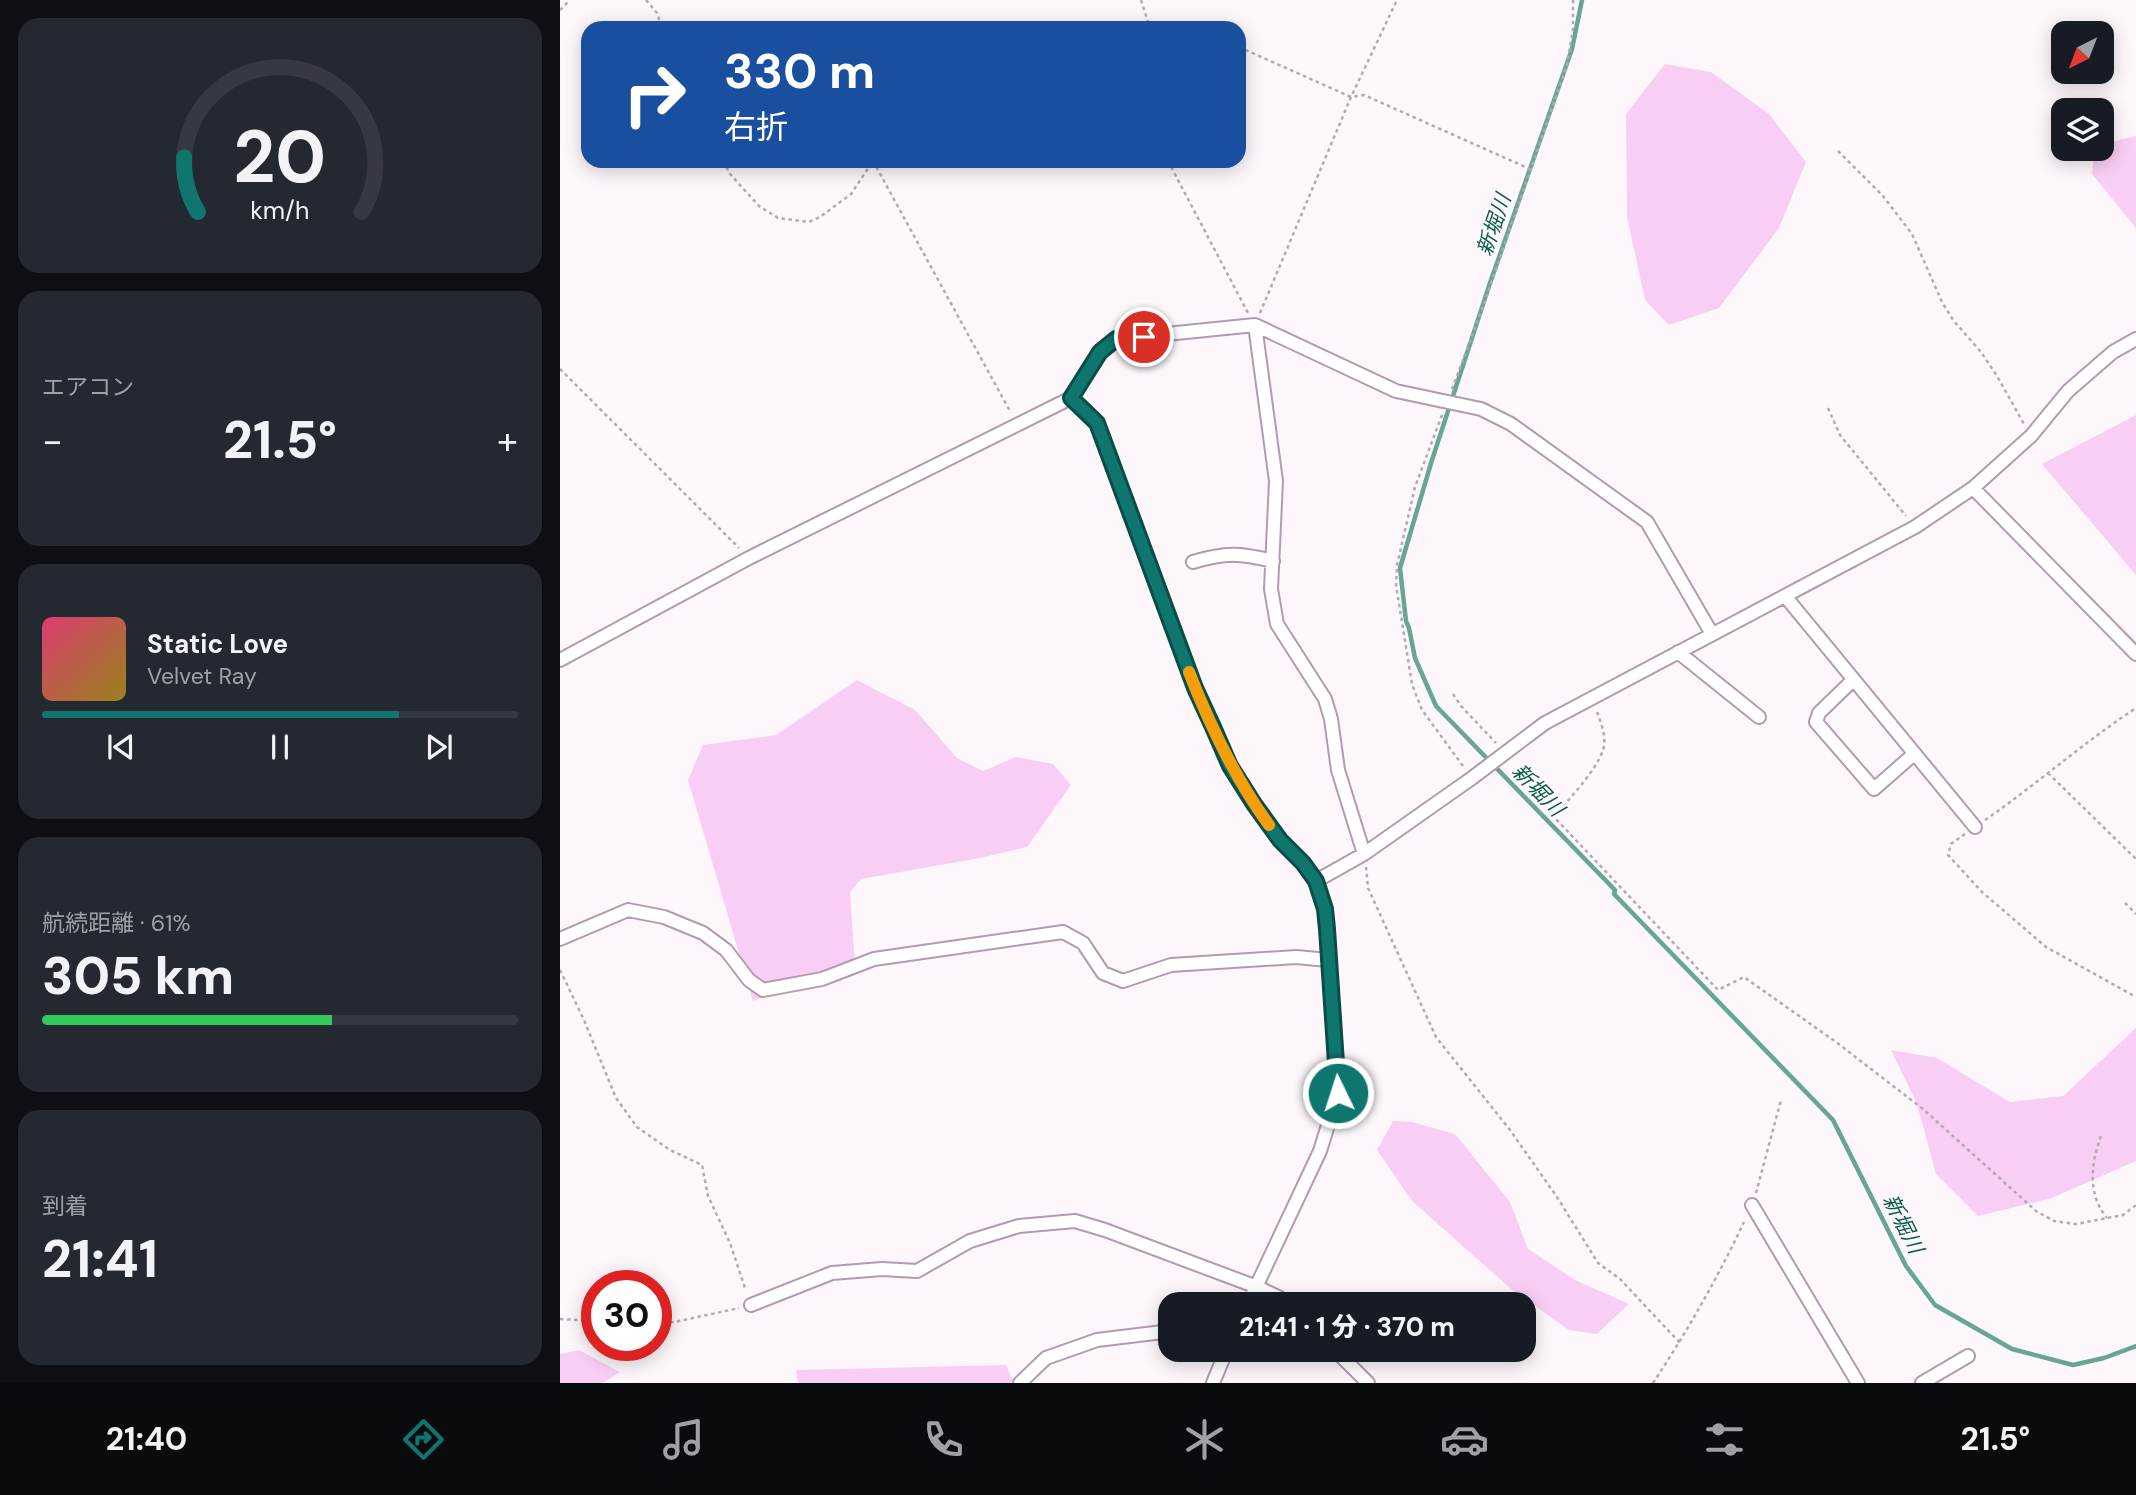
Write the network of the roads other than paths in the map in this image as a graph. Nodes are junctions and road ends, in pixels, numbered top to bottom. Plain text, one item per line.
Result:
1 (1255, 326) junction
2 (2136, 339) edge
3 (1071, 398) junction
4 (1973, 488) junction
5 (1273, 561) junction
6 (1193, 562) dead end
7 (1785, 596) junction
8 (1712, 635) junction
9 (1678, 652) junction
10 (2136, 654) edge
11 (560, 660) edge
12 (1853, 680) junction
13 (1759, 718) dead end
14 (1914, 754) junction
15 (1975, 827) road end
16 (1364, 854) junction
17 (1316, 881) junction
18 (560, 939) edge
19 (1328, 960) junction
20 (1752, 1205) road end
21 (1257, 1287) junction
22 (1254, 1292) edge
23 (1267, 1292) edge
24 (751, 1305) road end
25 (1158, 1333) edge
26 (1968, 1356) dead end
27 (1222, 1362) edge
28 (1347, 1362) edge
29 (1020, 1383) edge
30 (1213, 1383) edge
31 (1368, 1383) edge
32 (1857, 1383) edge
33 (1922, 1383) edge

1 - 3 street
1 - 5 street
1 - 8 street
2 - 4 street
3 - 11 street
3 - 17 street
4 - 7 street
4 - 10 street
5 - 6 street
5 - 16 street
7 - 8 street
7 - 12 street
8 - 9 street
9 - 13 street
9 - 16 street
12 - 14 street
12 - 14 street
14 - 15 street
16 - 17 street
17 - 19 street
18 - 19 street
19 - 21 street
20 - 32 street
21 - 22 street
21 - 23 street
21 - 24 street
25 - 29 street
26 - 33 street
27 - 30 street
28 - 31 street

